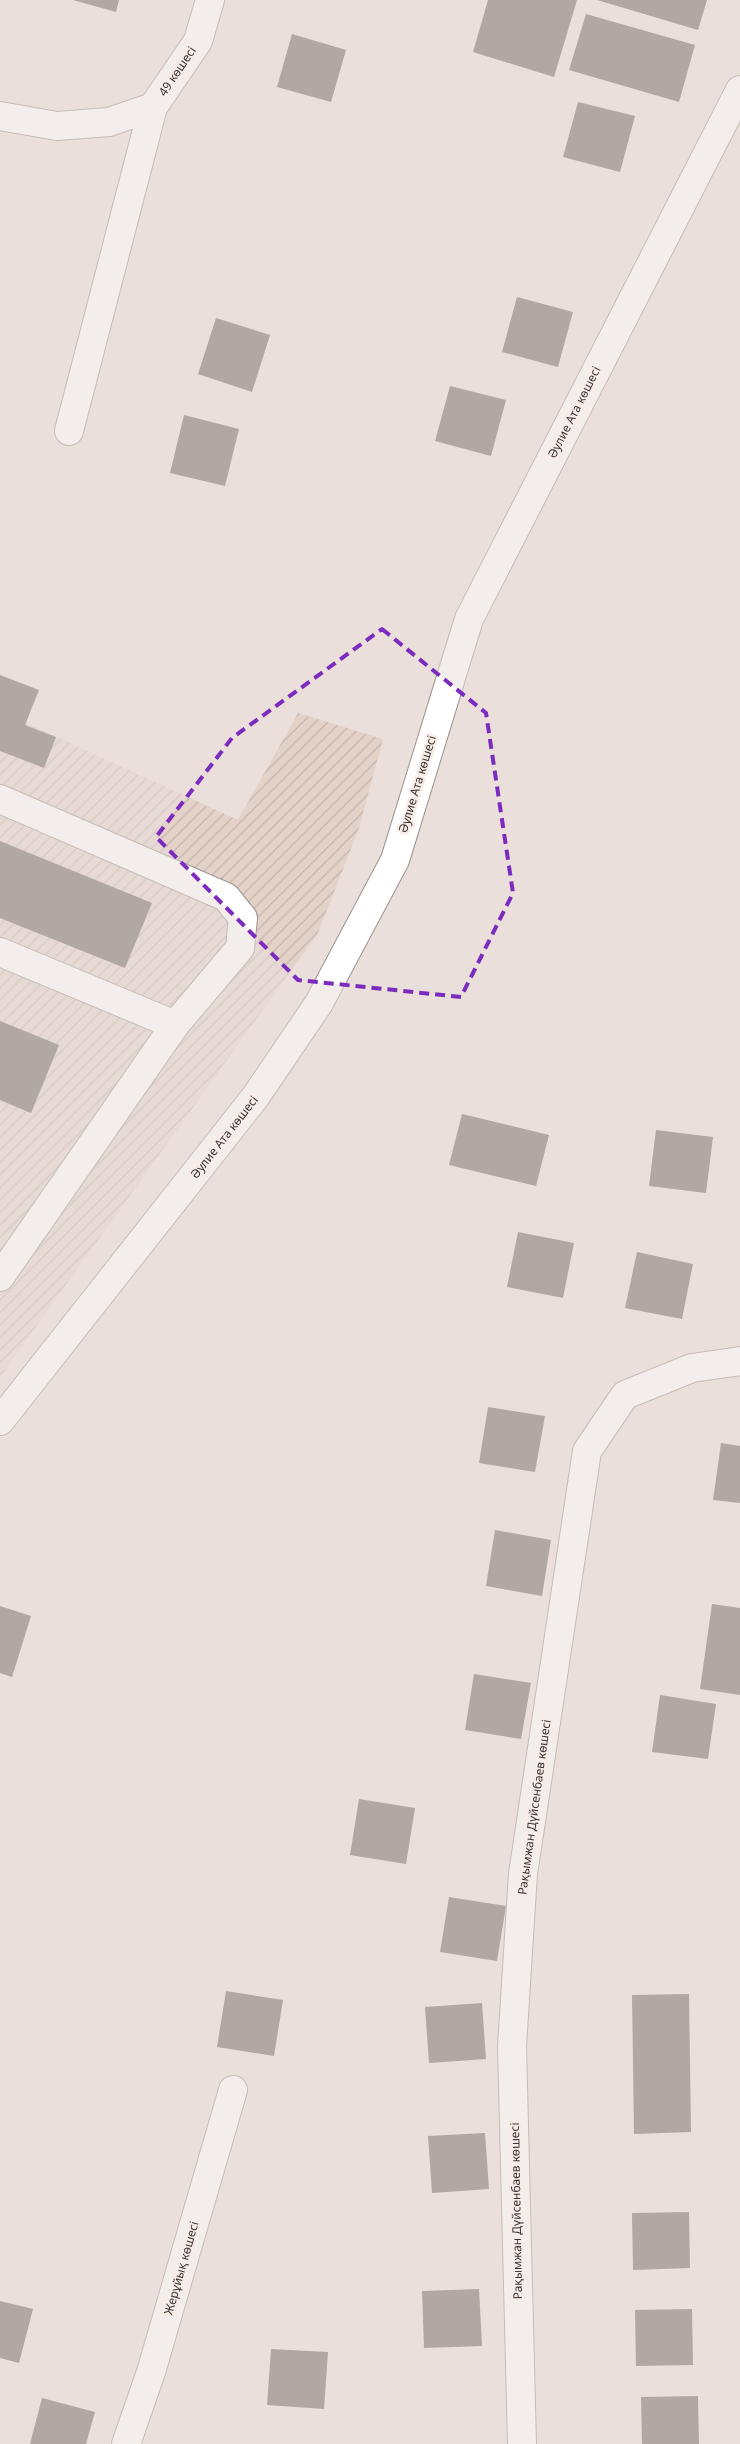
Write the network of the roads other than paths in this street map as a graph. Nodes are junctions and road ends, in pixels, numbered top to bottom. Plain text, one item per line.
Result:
1 (210, 0) edge
2 (740, 90) edge
3 (152, 107) junction
4 (0, 116) edge
5 (69, 431) dead end
6 (0, 800) edge
7 (0, 952) edge
8 (176, 1025) junction
9 (0, 1277) edge
10 (740, 1361) edge
11 (0, 1421) edge
12 (233, 2090) dead end
13 (126, 2444) edge
14 (522, 2444) edge

1 - 3 street, 49 көшесі
2 - 11 street, Әулие Ата көшесі
3 - 4 street, 49 көшесі
3 - 5 street
6 - 8 street
7 - 8 street
8 - 9 street
10 - 14 street, Рақымжан Дүйсенбаев көшесі
12 - 13 street, Жерұйық көшесі

